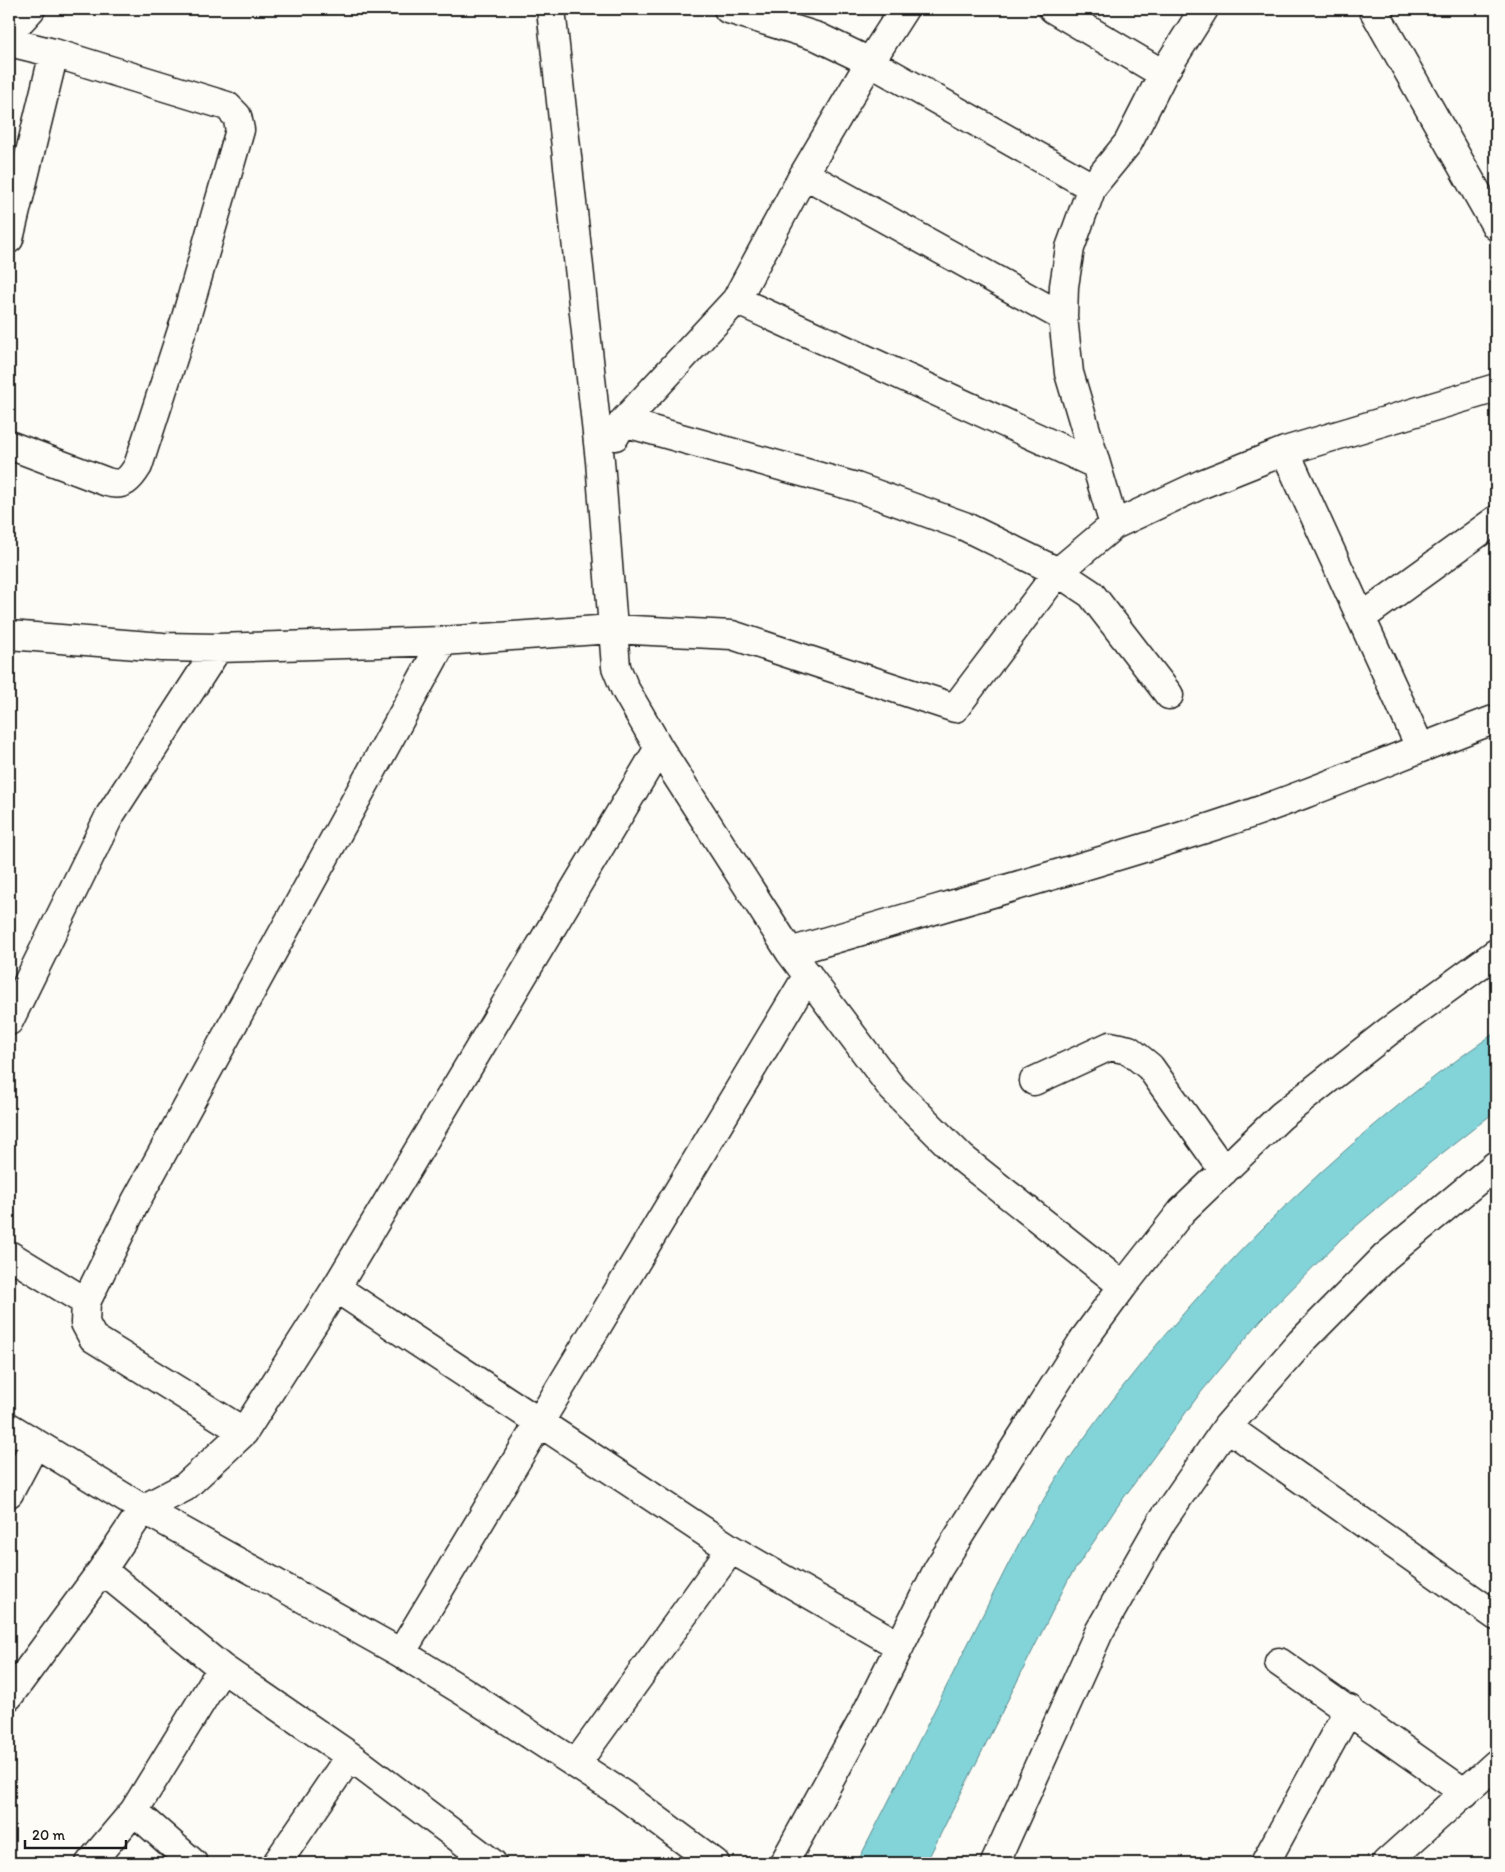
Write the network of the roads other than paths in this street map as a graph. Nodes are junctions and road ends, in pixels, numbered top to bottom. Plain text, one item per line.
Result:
1 (32, 9) edge
2 (551, 9) edge
3 (728, 9) edge
4 (904, 9) edge
5 (1053, 9) edge
6 (1204, 9) edge
7 (1373, 9) edge
8 (9, 33) edge
9 (9, 42) edge
10 (54, 53) junction
11 (870, 62) junction
12 (1163, 74) junction
13 (804, 174) junction
14 (1092, 187) junction
15 (1496, 226) edge
16 (9, 239) edge
17 (736, 300) junction
18 (1063, 317) junction
19 (1496, 388) edge
20 (623, 422) junction
21 (9, 445) edge
22 (1285, 451) junction
23 (600, 461) junction
24 (1095, 464) junction
25 (1496, 520) edge
26 (1114, 525) junction
27 (1058, 572) junction
28 (1361, 618) junction
29 (612, 629) junction
30 (9, 635) edge
31 (443, 640) junction
32 (218, 648) junction
33 (1169, 695) dead end
34 (1496, 720) edge
35 (1420, 747) junction
36 (659, 748) junction
37 (790, 952) junction
38 (1496, 954) edge
39 (808, 975) junction
40 (9, 1021) edge
41 (1034, 1081) dead end
42 (1496, 1165) edge
43 (1224, 1171) junction
44 (9, 1255) edge
45 (1123, 1286) junction
46 (336, 1288) junction
47 (86, 1302) junction
48 (539, 1422) junction
49 (9, 1427) edge
50 (1227, 1427) junction
51 (244, 1432) junction
52 (36, 1444) junction
53 (9, 1493) edge
54 (142, 1509) junction
55 (731, 1549) junction
56 (102, 1570) junction
57 (1496, 1616) edge
58 (900, 1646) junction
59 (401, 1653) junction
60 (1279, 1662) dead end
61 (222, 1668) junction
62 (9, 1696) edge
63 (1349, 1709) junction
64 (350, 1756) junction
65 (576, 1764) junction
66 (1496, 1764) edge
67 (1465, 1793) junction
68 (134, 1811) junction
69 (90, 1863) edge
70 (193, 1863) edge
71 (277, 1863) edge
72 (492, 1863) edge
73 (716, 1863) edge
74 (784, 1863) edge
75 (995, 1863) edge
76 (1265, 1863) edge
77 (1386, 1863) edge

1 - 8 street
2 - 23 street
3 - 11 street
4 - 11 street
5 - 12 street
6 - 12 street
7 - 15 street
9 - 10 street
10 - 16 street
10 - 21 street
11 - 13 street
11 - 14 street
12 - 14 street
13 - 17 street
13 - 18 street
14 - 18 street
17 - 20 street
17 - 24 street
18 - 24 street
19 - 22 street
20 - 23 street
20 - 27 street
22 - 26 street
22 - 28 street
23 - 29 street
24 - 26 street
25 - 28 street
26 - 27 street
27 - 29 street
27 - 33 street
28 - 35 street
29 - 31 street
29 - 36 street
30 - 32 street
31 - 32 street
31 - 47 street
32 - 40 street
34 - 35 street
35 - 37 street
36 - 37 street
36 - 46 street
37 - 39 street
38 - 43 street
39 - 45 street
39 - 48 street
41 - 43 street
42 - 50 street
43 - 45 street
44 - 47 street
45 - 58 street
46 - 48 street
46 - 51 street
47 - 51 street
48 - 55 street
48 - 59 street
49 - 52 street
50 - 57 street
50 - 75 street
51 - 54 street
52 - 53 street
52 - 54 street
54 - 56 street
54 - 59 street
55 - 58 street
55 - 65 street
56 - 61 street
56 - 62 street
58 - 74 street
59 - 65 street
60 - 63 street
61 - 64 street
61 - 68 street
63 - 67 street
63 - 76 street
64 - 71 street
64 - 72 street
65 - 73 street
66 - 67 street
67 - 77 street
68 - 69 street
68 - 70 street

